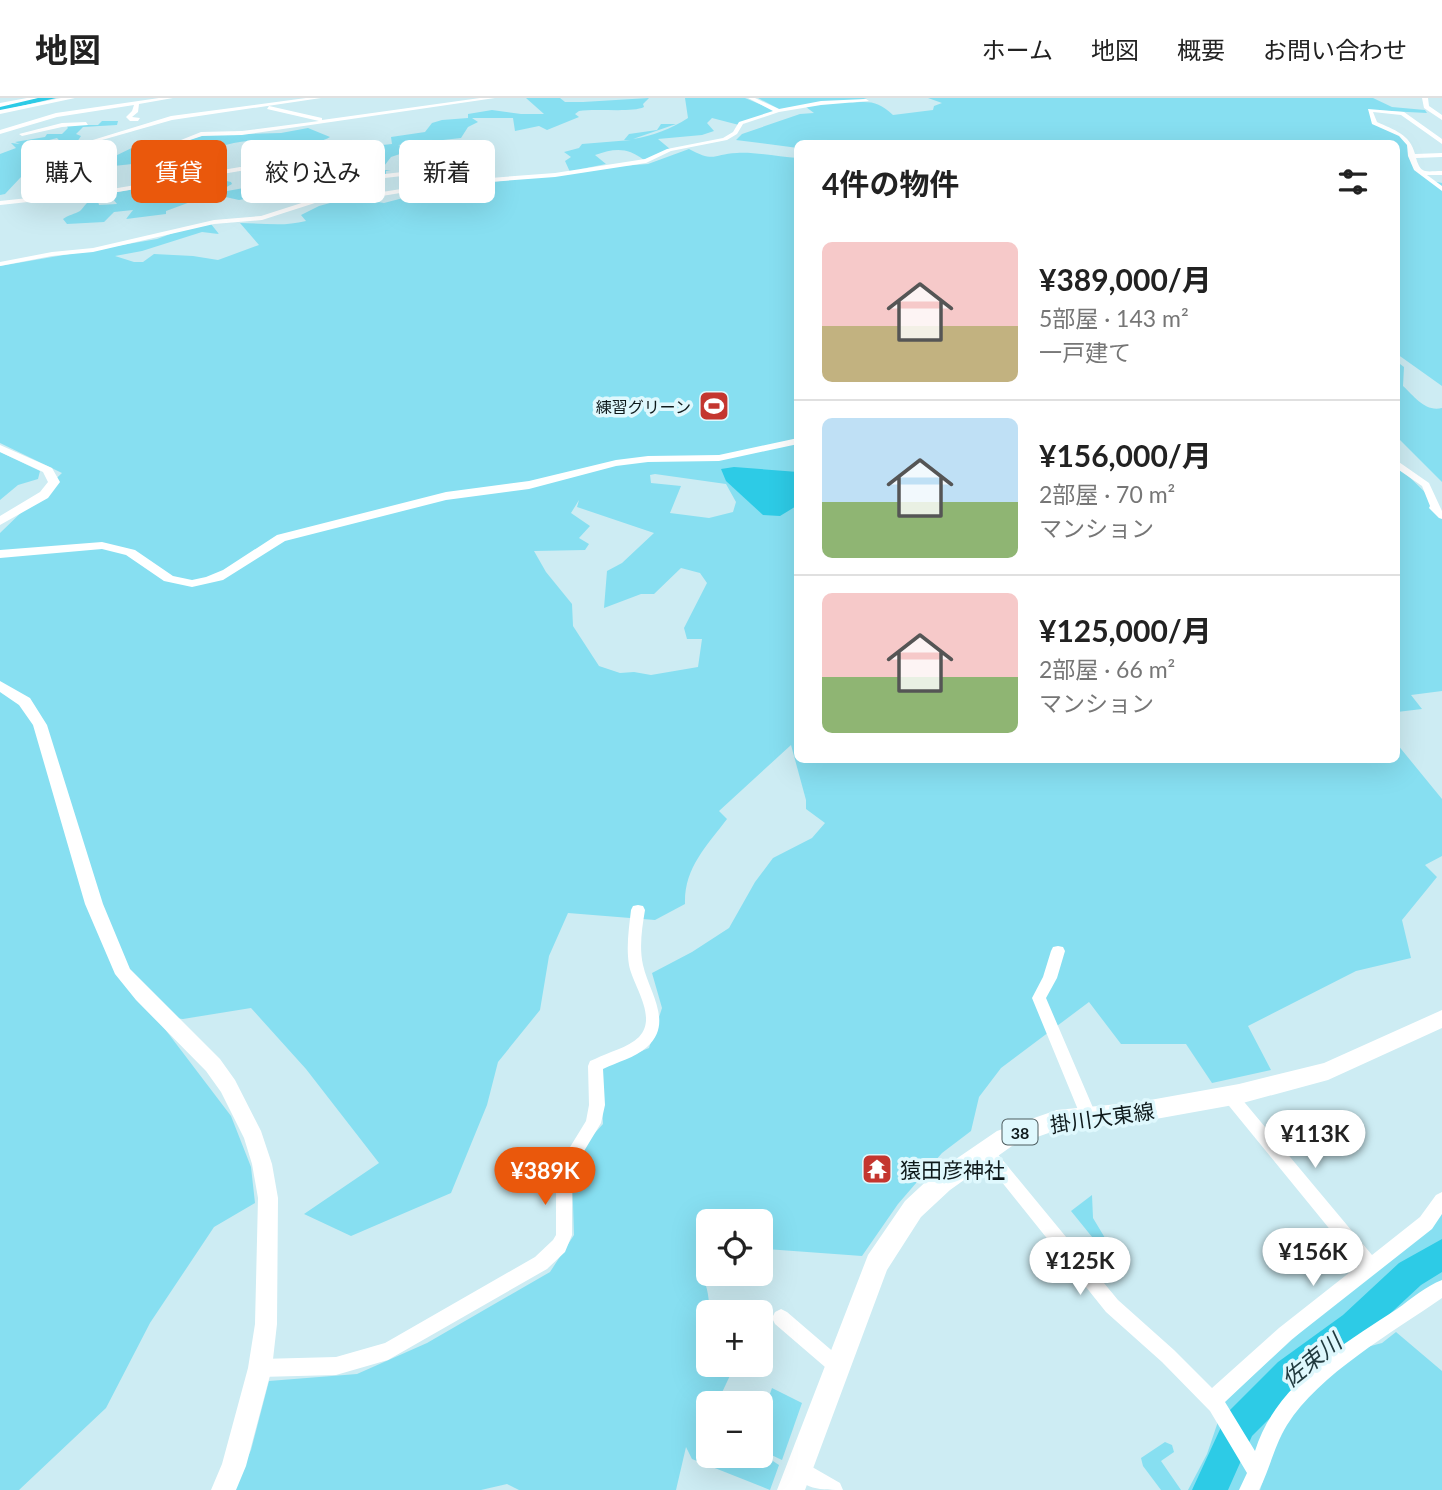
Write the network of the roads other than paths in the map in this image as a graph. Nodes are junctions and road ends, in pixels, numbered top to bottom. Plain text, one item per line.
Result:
1 (34, 98) edge
2 (72, 98) edge
3 (113, 98) edge
4 (170, 98) edge
5 (318, 98) edge
6 (492, 98) edge
7 (751, 98) edge
8 (1425, 98) edge
9 (61, 99) edge
10 (476, 99) edge
11 (866, 101) dead end
12 (156, 102) junction
13 (123, 104) junction
14 (0, 105) edge
15 (137, 105) junction
16 (260, 106) junction
17 (94, 108) junction
18 (778, 111) junction
19 (0, 113) edge
20 (130, 114) junction
21 (171, 118) junction
22 (1442, 118) edge
23 (138, 119) dead end
24 (327, 121) junction
25 (86, 124) dead end
26 (0, 133) edge
27 (1442, 134) edge
28 (1432, 135) junction
29 (96, 140) edge
30 (184, 140) dead end
31 (1442, 142) edge
32 (1442, 155) edge
33 (1412, 156) junction
34 (241, 169) edge
35 (1421, 173) junction
36 (1442, 173) edge
37 (495, 179) edge
38 (1442, 189) edge
39 (0, 203) edge
40 (308, 203) edge
41 (0, 264) edge
42 (794, 442) edge
43 (0, 448) edge
44 (1400, 466) edge
45 (1442, 516) edge
46 (0, 521) edge
47 (0, 554) edge
48 (0, 686) edge
49 (638, 910) dead end
50 (1058, 951) dead end
51 (1442, 1019) edge
52 (1230, 1096) junction
53 (1089, 1117) junction
54 (985, 1151) junction
55 (1442, 1199) edge
56 (1371, 1267) junction
57 (1442, 1288) edge
58 (780, 1318) dead end
59 (838, 1367) junction
60 (260, 1368) junction
61 (1214, 1403) junction
62 (1252, 1474) edge
63 (796, 1479) edge
64 (223, 1490) edge
65 (833, 1490) edge

1 - 14 street
2 - 9 street
3 - 13 street
4 - 12 street
5 - 16 street
6 - 10 street
7 - 18 street
8 - 22 street
9 - 19 street
10 - 24 street
11 - 18 street
12 - 15 street
12 - 21 street
13 - 15 street
13 - 17 street
15 - 20 street
16 - 21 street
16 - 24 street
17 - 20 street
17 - 26 street
18 - 37 street
20 - 23 street
21 - 29 street
24 - 30 street
25 - 26 street
27 - 28 street
28 - 31 street
28 - 33 street
32 - 33 street
33 - 35 street
34 - 39 street
35 - 36 street
35 - 38 street
40 - 41 street
42 - 47 street
43 - 46 street
44 - 45 street
48 - 60 street
49 - 60 street
50 - 53 street
51 - 52 main road, 掛川大東線 / 38
52 - 53 main road, 掛川大東線 / 38
52 - 56 street
53 - 54 main road, 掛川大東線 / 38
54 - 59 main road, 掛川大東線 / 38
54 - 61 street
55 - 56 street
56 - 61 street
57 - 62 street
58 - 59 street
59 - 63 main road, 掛川大東線 / 38
60 - 64 street
61 - 62 street
63 - 65 street

